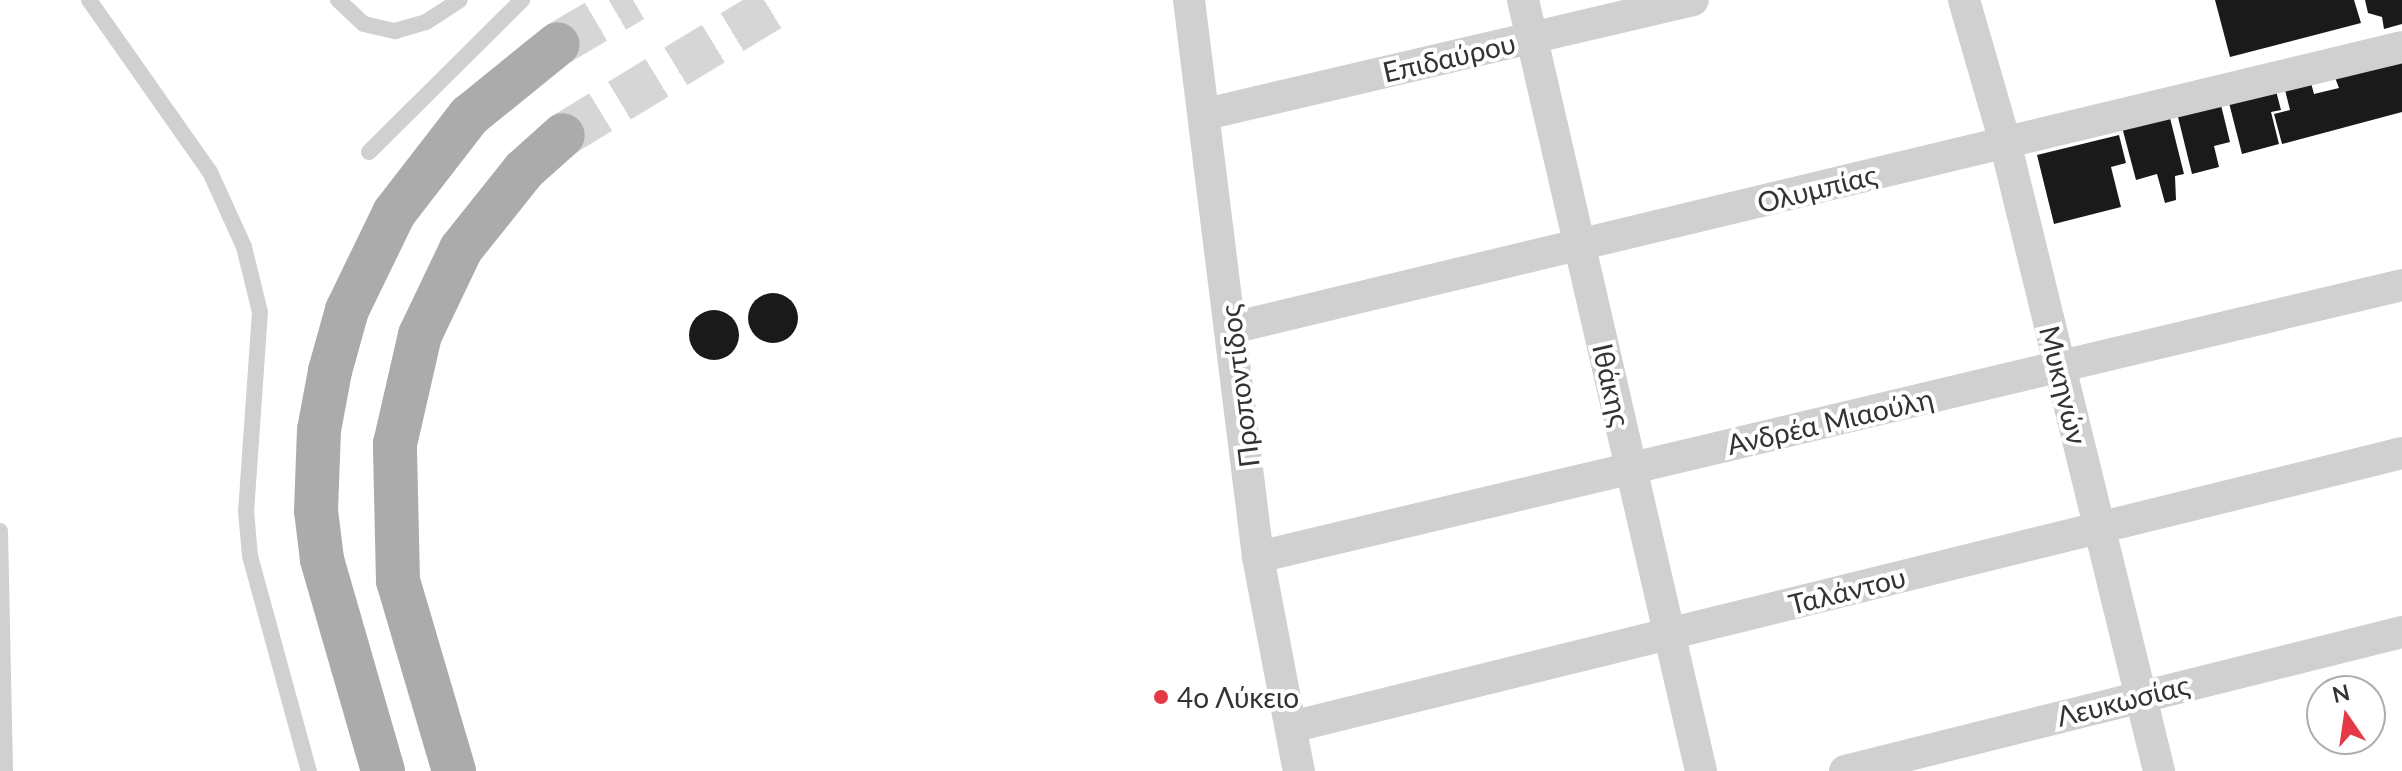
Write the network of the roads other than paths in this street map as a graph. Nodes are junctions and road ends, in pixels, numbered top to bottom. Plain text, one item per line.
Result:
1 (89, 0) edge
2 (338, 0) edge
3 (460, 0) edge
4 (522, 0) edge
5 (1189, 0) edge
6 (1523, 0) edge
7 (1693, 0) edge
8 (1964, 0) edge
9 (1532, 38) junction
10 (558, 44) tunnel mouth
11 (2402, 47) edge
12 (1206, 114) junction
13 (563, 135) tunnel mouth
14 (2005, 142) junction
15 (369, 152) dead end
16 (1579, 245) junction
17 (2402, 285) edge
18 (1232, 328) junction
19 (2059, 366) junction
20 (2402, 453) edge
21 (1631, 468) junction
22 (2099, 528) junction
23 (0, 531) edge
24 (1258, 557) junction
25 (2402, 632) edge
26 (1669, 634) junction
27 (2140, 696) junction
28 (1291, 727) junction
29 (5, 771) edge
30 (309, 771) edge
31 (383, 771) edge
32 (454, 771) edge
33 (1299, 771) edge
34 (1701, 771) edge
35 (1845, 771) edge
36 (2159, 771) edge

1 - 30 lane
2 - 3 lane
4 - 15 lane
5 - 12 street, Προποντίδος
6 - 9 street, Ιθάκης
7 - 9 street, Επιδαύρου
8 - 14 street, Μυκηνών
9 - 12 street, Επιδαύρου
9 - 16 street, Ιθάκης
10 - 31 main road
11 - 14 street, Ολυμπίας
12 - 18 street, Προποντίδος
13 - 32 main road
14 - 16 street, Ολυμπίας
14 - 19 street, Μυκηνών
16 - 18 street, Ολυμπίας
16 - 21 street, Ιθάκης
17 - 19 street, Ανδρέα Μιαούλη
18 - 24 street, Προποντίδος
19 - 21 street, Ανδρέα Μιαούλη
19 - 22 street, Μυκηνών
20 - 22 street, Ταλάντου
21 - 24 street, Ανδρέα Μιαούλη
21 - 26 street, Ιθάκης
22 - 26 street, Ταλάντου
22 - 27 street, Μυκηνών
23 - 29 lane
24 - 28 street, Προποντίδος
25 - 27 street, Λευκωσίας
26 - 28 street, Ταλάντου
26 - 34 street, Ιθάκης
27 - 35 street, Λευκωσίας
27 - 36 street, Μυκηνών
28 - 33 street, Προποντίδος

